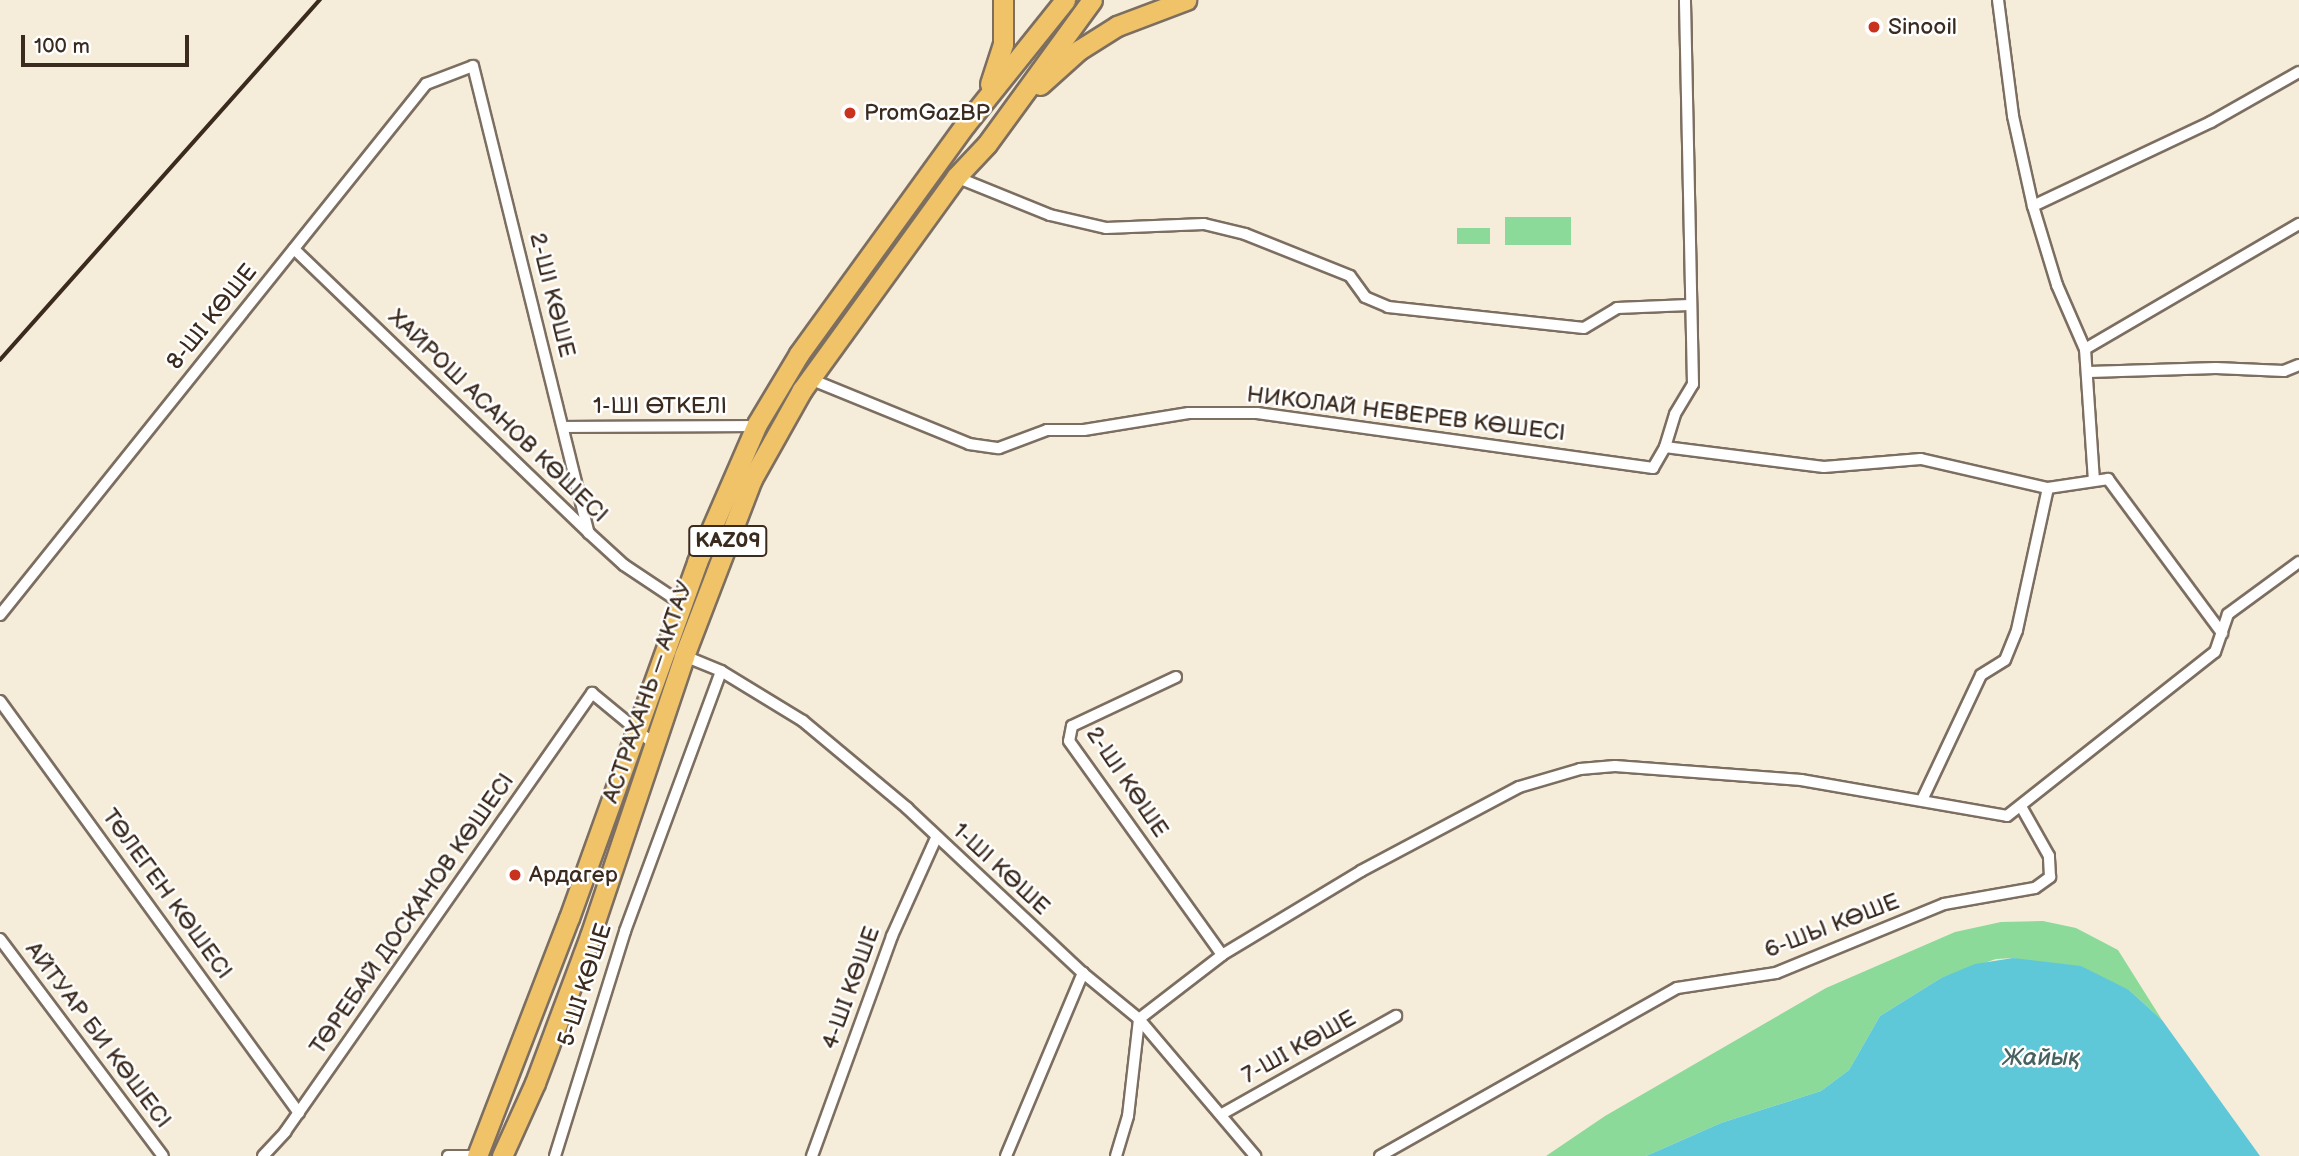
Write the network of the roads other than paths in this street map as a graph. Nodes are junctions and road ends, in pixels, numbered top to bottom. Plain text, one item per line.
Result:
1 (1003, 0) edge
2 (1065, 0) edge
3 (1092, 0) edge
4 (1186, 0) edge
5 (1685, 0) edge
6 (1998, 0) edge
7 (473, 66) joint
8 (2299, 72) edge
9 (965, 125) junction
10 (987, 144) junction
11 (956, 177) junction
12 (2033, 206) junction
13 (2299, 224) edge
14 (294, 249) junction
15 (1689, 305) junction
16 (2085, 349) junction
17 (2299, 365) edge
18 (2089, 372) junction
19 (810, 379) junction
20 (756, 426) junction
21 (564, 427) junction
22 (1665, 447) junction
23 (2094, 480) junction
24 (2048, 488) junction
25 (589, 533) junction
26 (2299, 562) edge
27 (681, 603) junction
28 (0, 615) edge
29 (2222, 633) junction
30 (675, 653) junction
31 (721, 671) junction
32 (1176, 677) dead end
33 (0, 701) edge
34 (637, 731) junction
35 (655, 745) junction
36 (1922, 800) junction
37 (2022, 808) junction
38 (936, 838) junction
39 (0, 939) edge
40 (1222, 955) junction
41 (1083, 973) junction
42 (1396, 1016) dead end
43 (1139, 1019) junction
44 (299, 1113) junction
45 (1222, 1114) junction
46 (163, 1156) edge
47 (263, 1156) edge
48 (448, 1156) edge
49 (476, 1156) edge
50 (502, 1156) edge
51 (555, 1156) edge
52 (811, 1156) edge
53 (1006, 1156) edge
54 (1116, 1156) edge
55 (1255, 1156) edge
56 (1380, 1156) edge

1 - 9 highway
2 - 9 highway, АСТРАХАНЬ — АКТАУ / KAZ09
3 - 10 highway, АСТРАХАНЬ — АКТАУ / KAZ09
4 - 10 highway
5 - 15 street
6 - 12 street
7 - 14 street, 8-ШI КӨШЕ
7 - 21 street, 2-ШІ КӨШЕ
8 - 12 street
9 - 10 highway
9 - 20 highway, АСТРАХАНЬ — АКТАУ / KAZ09
10 - 11 highway, АСТРАХАНЬ — АКТАУ / KAZ09
11 - 15 street
11 - 19 highway, АСТРАХАНЬ — АКТАУ / KAZ09
12 - 16 street
13 - 16 street
14 - 25 street, ХАЙРОШ АСАНОВ КӨШЕСІ
14 - 28 street, 8-ШI КӨШЕ
15 - 22 street
16 - 18 street
17 - 18 street
18 - 23 street
19 - 22 street, НИКОЛАЙ НЕВЕРЕВ КӨШЕСІ
19 - 30 highway, АСТРАХАНЬ — АКТАУ / KAZ09
20 - 21 street, 1-ШІ ӨТКЕЛІ
20 - 27 highway, АСТРАХАНЬ — АКТАУ / KAZ09
21 - 25 street, 2-ШІ КӨШЕ
22 - 24 street
23 - 24 street
23 - 29 street
24 - 36 street
25 - 27 street, ХАЙРОШ АСАНОВ КӨШЕСІ
26 - 29 street
27 - 30 highway, АСТРАХАНЬ — АКТАУ / KAZ09
29 - 37 street
30 - 31 street, 1-ШІ КӨШЕ
30 - 34 highway, АСТРАХАНЬ — АКТАУ / KAZ09
30 - 35 highway, АСТРАХАНЬ — АКТАУ / KAZ09
31 - 38 street, 1-ШІ КӨШЕ
31 - 51 street, 5-ШI КӨШЕ
32 - 40 street, 2-ШІ КӨШЕ
33 - 44 street, ТӨЛЕГЕН КӨШЕСІ
34 - 35 street
34 - 44 street, ТӨРЕБАЙ ДОСҚАНОВ КӨШЕСІ
34 - 49 highway, АСТРАХАНЬ — АКТАУ / KAZ09
35 - 50 highway, АСТРАХАНЬ — АКТАУ / KAZ09
36 - 37 street
36 - 40 street
37 - 56 street, 6-ШЫ КӨШЕ
38 - 41 street, 1-ШІ КӨШЕ
38 - 52 street, 4-ШI КӨШЕ
39 - 46 street, АЙТУАР БИ КӨШЕСІ
40 - 43 street
41 - 43 street, 1-ШІ КӨШЕ
41 - 53 street
42 - 45 street, 7-ШI КӨШЕ
43 - 45 street, 1-ШІ КӨШЕ
43 - 54 street
44 - 47 street, ТӨРЕБАЙ ДОСҚАНОВ КӨШЕСІ
45 - 55 street, 1-ШІ КӨШЕ
48 - 49 street

